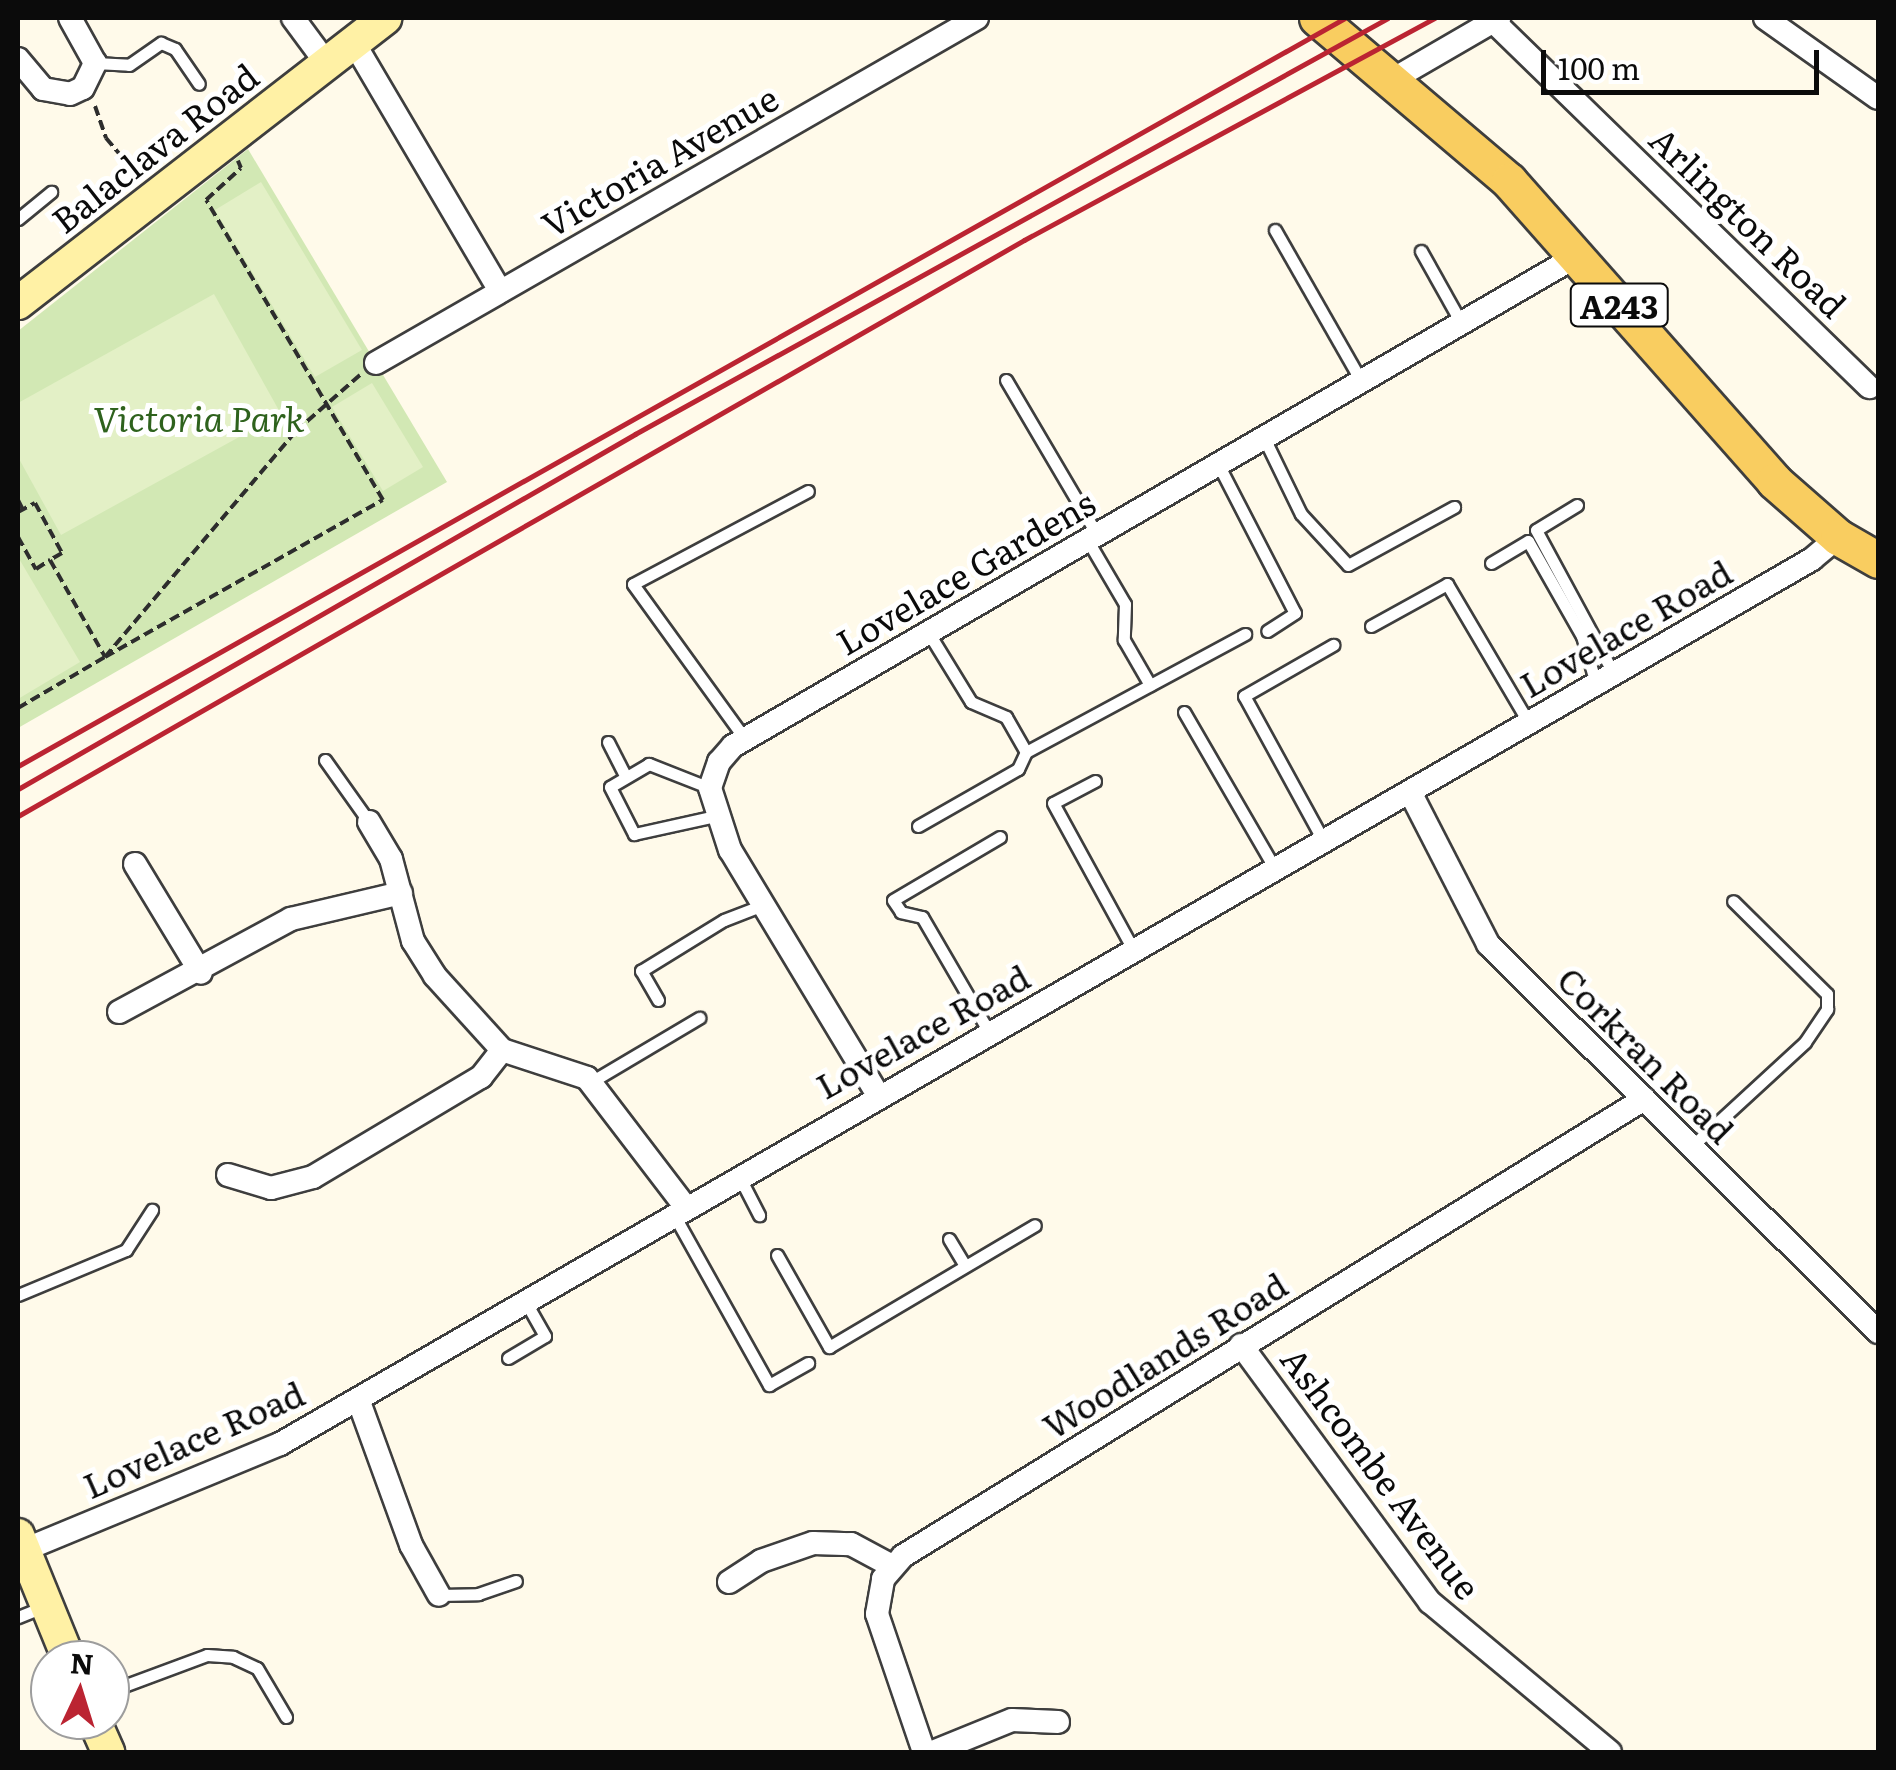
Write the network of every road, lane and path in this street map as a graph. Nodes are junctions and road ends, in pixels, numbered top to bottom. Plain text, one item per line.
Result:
1 (70, 18) edge
2 (293, 18) edge
3 (386, 18) edge
4 (977, 18) edge
5 (1317, 18) edge
6 (1765, 18) edge
7 (1496, 19) edge
8 (354, 43) junction
9 (18, 59) edge
10 (94, 63) junction
11 (326, 64) junction
12 (1392, 80) junction
13 (200, 84) dead end
14 (84, 88) junction
15 (1875, 88) edge
16 (241, 168) dead end
17 (50, 192) dead end
18 (154, 197) junction
19 (18, 219) edge
20 (1275, 230) dead end
21 (1420, 250) dead end
22 (1578, 256) junction
23 (500, 291) junction
24 (18, 303) edge
25 (1463, 326) junction
26 (376, 363) joint
27 (1006, 380) dead end
28 (1363, 384) junction
29 (1869, 387) dead end
30 (325, 400) junction
31 (1265, 440) junction
32 (1219, 466) junction
33 (808, 491) dead end
34 (18, 500) edge
35 (1578, 506) dead end
36 (1454, 507) dead end
37 (20, 511) edge
38 (18, 536) edge
39 (1838, 537) junction
40 (1093, 538) junction
41 (50, 560) junction
42 (1878, 560) edge
43 (1491, 564) dead end
44 (1371, 626) dead end
45 (1266, 631) dead end
46 (928, 632) junction
47 (1245, 634) dead end
48 (1334, 645) dead end
49 (105, 657) junction
50 (1605, 679) junction
51 (1150, 685) junction
52 (18, 708) edge
53 (1184, 712) dead end
54 (1529, 723) junction
55 (744, 739) junction
56 (608, 742) dead end
57 (1026, 752) junction
58 (325, 760) dead end
59 (626, 777) junction
60 (1095, 781) dead end
61 (710, 788) junction
62 (1410, 792) junction
63 (716, 816) junction
64 (369, 822) joint
65 (918, 826) dead end
66 (1000, 837) dead end
67 (1323, 840) junction
68 (135, 864) dead end
69 (1274, 867) junction
70 (401, 893) junction
71 (1733, 901) dead end
72 (763, 904) junction
73 (1133, 948) junction
74 (201, 972) junction
75 (658, 1000) dead end
76 (118, 1012) dead end
77 (699, 1018) dead end
78 (989, 1032) junction
79 (502, 1050) junction
80 (590, 1082) junction
81 (878, 1095) junction
82 (1644, 1098) junction
83 (1691, 1147) junction
84 (738, 1174) junction
85 (228, 1175) dead end
86 (678, 1208) junction
87 (152, 1210) dead end
88 (759, 1215) dead end
89 (1035, 1225) dead end
90 (948, 1238) dead end
91 (777, 1255) dead end
92 (964, 1264) junction
93 (18, 1295) edge
94 (523, 1298) junction
95 (1878, 1332) edge
96 (1241, 1345) junction
97 (508, 1358) dead end
98 (808, 1363) dead end
99 (358, 1398) junction
100 (22, 1554) edge
101 (892, 1566) junction
102 (516, 1580) dead end
103 (730, 1582) dead end
104 (439, 1595) joint
105 (32, 1612) edge
106 (54, 1640) edge
107 (130, 1683) edge
108 (286, 1717) dead end
109 (1058, 1722) dead end
110 (924, 1752) edge
111 (932, 1752) edge
112 (1610, 1752) edge

1 - 10 street
2 - 11 street
3 - 8 street, Balaclava Road
4 - 23 street, Victoria Avenue
5 - 12 main road, A243
6 - 15 street
7 - 12 street
7 - 29 street, Arlington Road
8 - 11 street, Balaclava Road
8 - 23 street
9 - 14 street
10 - 13 lane
10 - 14 street
11 - 18 street, Balaclava Road
12 - 22 main road, A243
14 - 18 path
16 - 30 path
17 - 19 lane
18 - 24 street, Balaclava Road
20 - 28 lane
21 - 25 lane
22 - 25 street, Lovelace Gardens
22 - 39 main road, A243
23 - 26 street, Victoria Avenue
25 - 28 street, Lovelace Gardens
26 - 30 path
27 - 40 lane
28 - 31 street, Lovelace Gardens
30 - 49 path
30 - 49 path
31 - 32 street, Lovelace Gardens
31 - 36 lane
32 - 40 street, Lovelace Gardens
32 - 45 lane
33 - 55 lane
34 - 37 path
35 - 50 lane
37 - 41 path
38 - 41 path
39 - 42 main road, A243
39 - 50 street, Lovelace Road
40 - 46 street, Lovelace Gardens
40 - 51 lane
41 - 49 path
43 - 50 lane
44 - 54 lane
46 - 55 street, Lovelace Gardens
46 - 57 lane
47 - 51 lane
48 - 67 lane
49 - 52 path
50 - 54 street, Lovelace Road
51 - 57 lane
53 - 69 lane
54 - 62 street, Lovelace Road
55 - 61 street, Lovelace Gardens
56 - 59 lane
57 - 65 lane
58 - 64 lane
59 - 61 lane
59 - 63 lane
60 - 73 lane
61 - 63 street
62 - 67 street, Lovelace Road
62 - 82 street, Corkran Road
63 - 72 street
64 - 70 street
66 - 78 lane
67 - 69 street, Lovelace Road
68 - 74 street
69 - 73 street, Lovelace Road
70 - 74 street
70 - 79 street
71 - 83 lane
72 - 75 lane
72 - 81 street
73 - 78 street, Lovelace Road
74 - 76 street
77 - 80 lane
78 - 81 street, Lovelace Road
79 - 80 street
79 - 85 street
80 - 86 street
81 - 84 street, Lovelace Road
82 - 83 street, Corkran Road
82 - 96 street, Woodlands Road
83 - 95 street, Corkran Road
84 - 86 street, Lovelace Road
84 - 88 lane
86 - 94 street, Lovelace Road
86 - 98 lane
87 - 93 lane
89 - 92 lane
90 - 92 lane
91 - 92 lane
94 - 97 lane
94 - 99 street, Lovelace Road
96 - 101 street, Woodlands Road
96 - 112 street, Ashcombe Avenue
99 - 100 street, Lovelace Road
99 - 104 street
100 - 105 street
101 - 103 street
101 - 110 street
102 - 104 lane
105 - 106 street
107 - 108 lane
109 - 111 street

